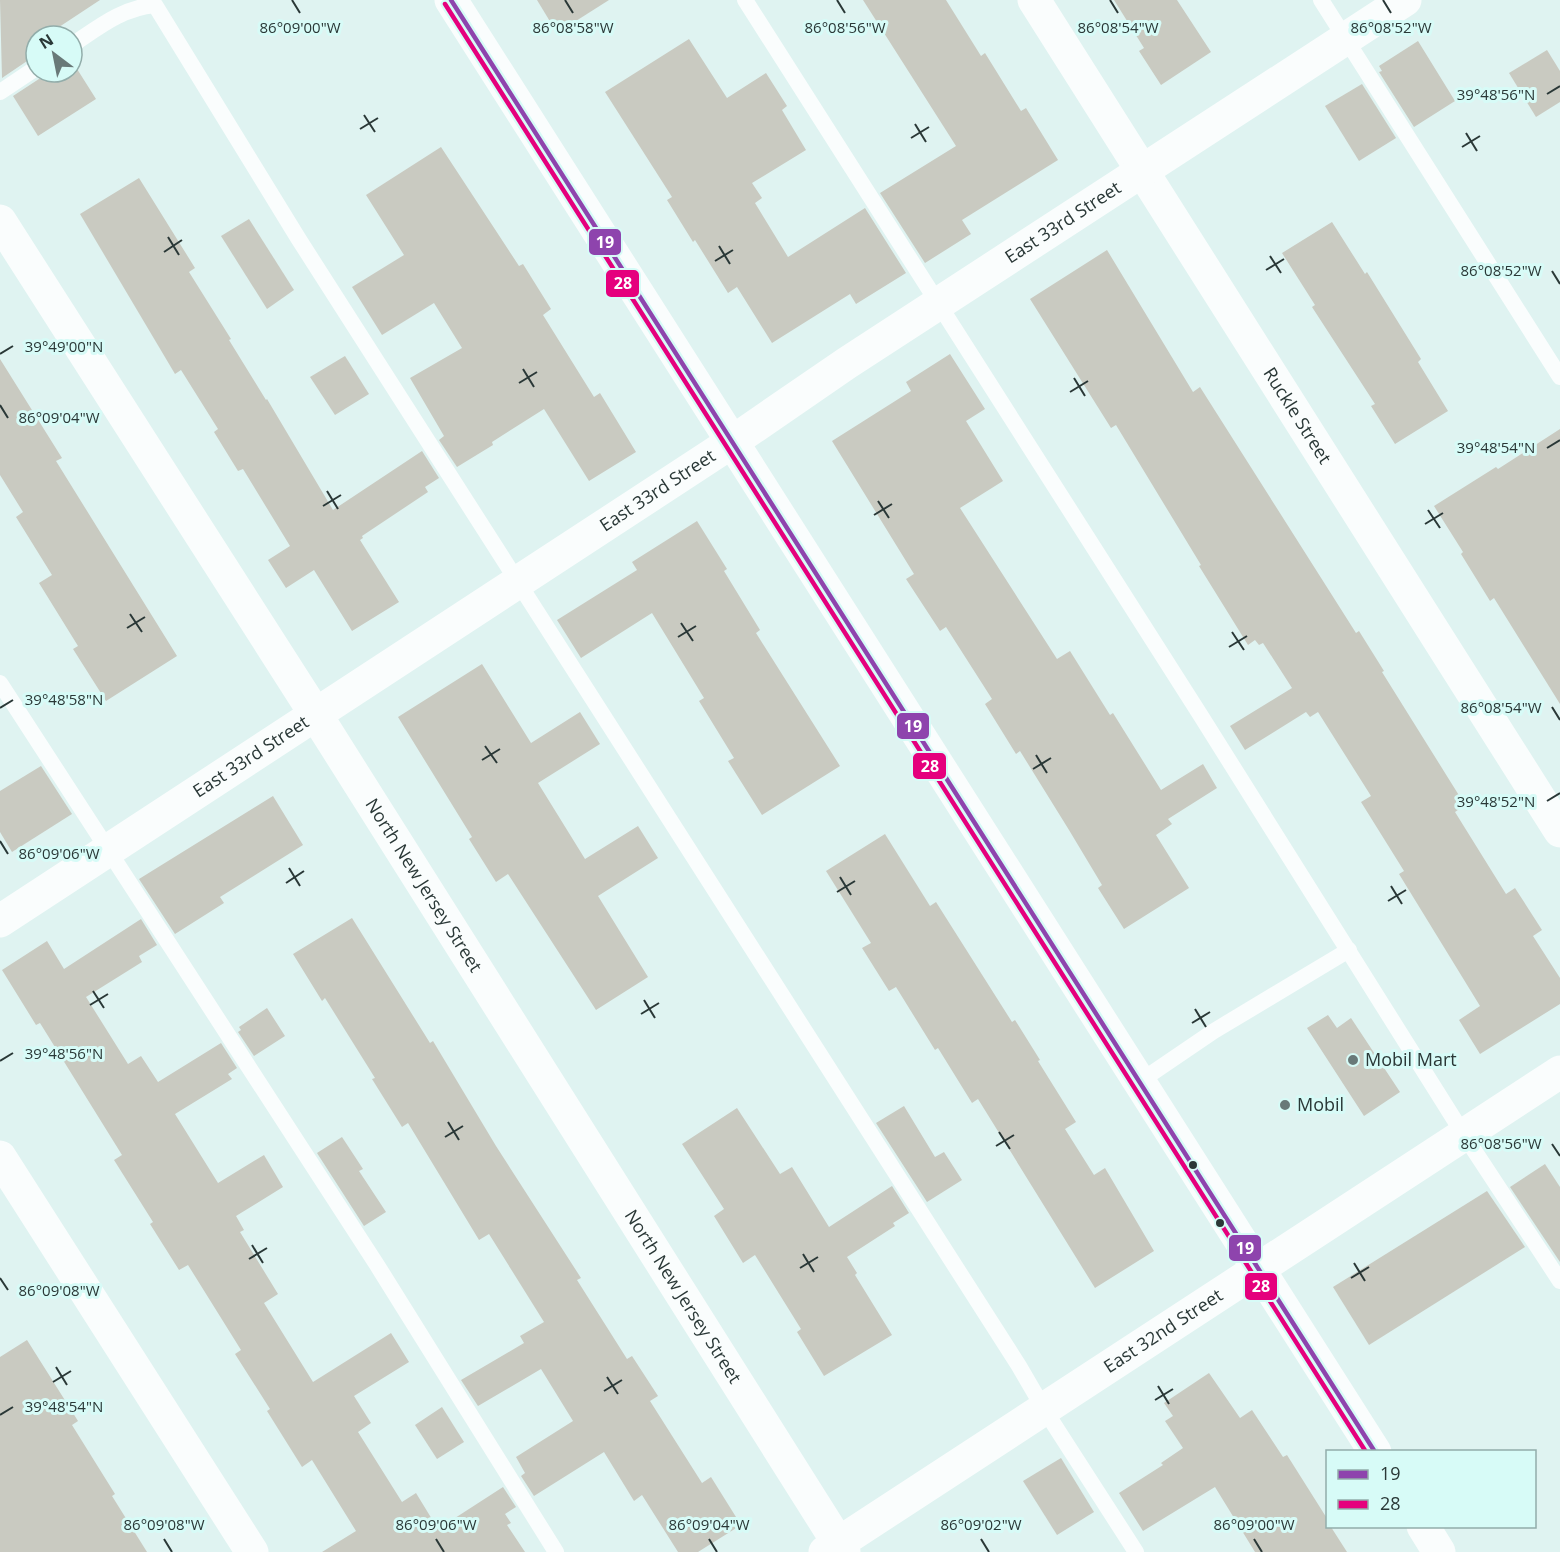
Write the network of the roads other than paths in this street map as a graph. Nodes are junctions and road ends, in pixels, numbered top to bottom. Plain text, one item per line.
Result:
1 (451, 0) edge
2 (745, 0) edge
3 (1034, 0) edge
4 (1321, 0) edge
5 (1405, 0) edge
6 (84, 37) edge
7 (1346, 38) junction
8 (24, 76) edge
9 (0, 92) edge
10 (1143, 171) junction
11 (0, 221) edge
12 (937, 305) junction
13 (1560, 377) edge
14 (732, 442) junction
15 (519, 582) junction
16 (0, 683) edge
17 (316, 715) junction
18 (1560, 831) edge
19 (107, 851) junction
20 (0, 921) edge
21 (1349, 950) junction
22 (1560, 1072) edge
23 (1139, 1082) junction
24 (1464, 1135) junction
25 (0, 1157) edge
26 (1259, 1269) junction
27 (1560, 1281) edge
28 (1044, 1409) junction
29 (1374, 1450) edge
30 (1424, 1528) edge
31 (836, 1549) edge
32 (252, 1552) edge
33 (556, 1552) edge
34 (1136, 1552) edge
35 (1439, 1552) edge

1 - 14 street
2 - 12 lane
3 - 10 street, Ruckle Street
4 - 7 lane
5 - 7 street, East 33rd Street
6 - 15 lane
7 - 10 street, East 33rd Street
7 - 13 lane
8 - 9 lane
10 - 12 street, East 33rd Street
10 - 18 street, Ruckle Street
11 - 17 street, North New Jersey Street
12 - 14 street, East 33rd Street
12 - 21 lane
14 - 15 street, East 33rd Street
14 - 23 street
15 - 17 street, East 33rd Street
15 - 28 lane
16 - 19 lane
17 - 19 street, East 33rd Street
17 - 31 street, North New Jersey Street
19 - 20 street, East 33rd Street
19 - 33 lane
21 - 23 lane
21 - 24 lane
22 - 24 street, East 32nd Street
23 - 26 street
24 - 26 street, East 32nd Street
24 - 27 lane
25 - 32 street
26 - 28 street, East 32nd Street
26 - 29 street
28 - 31 street, East 32nd Street
28 - 34 lane
30 - 35 street

